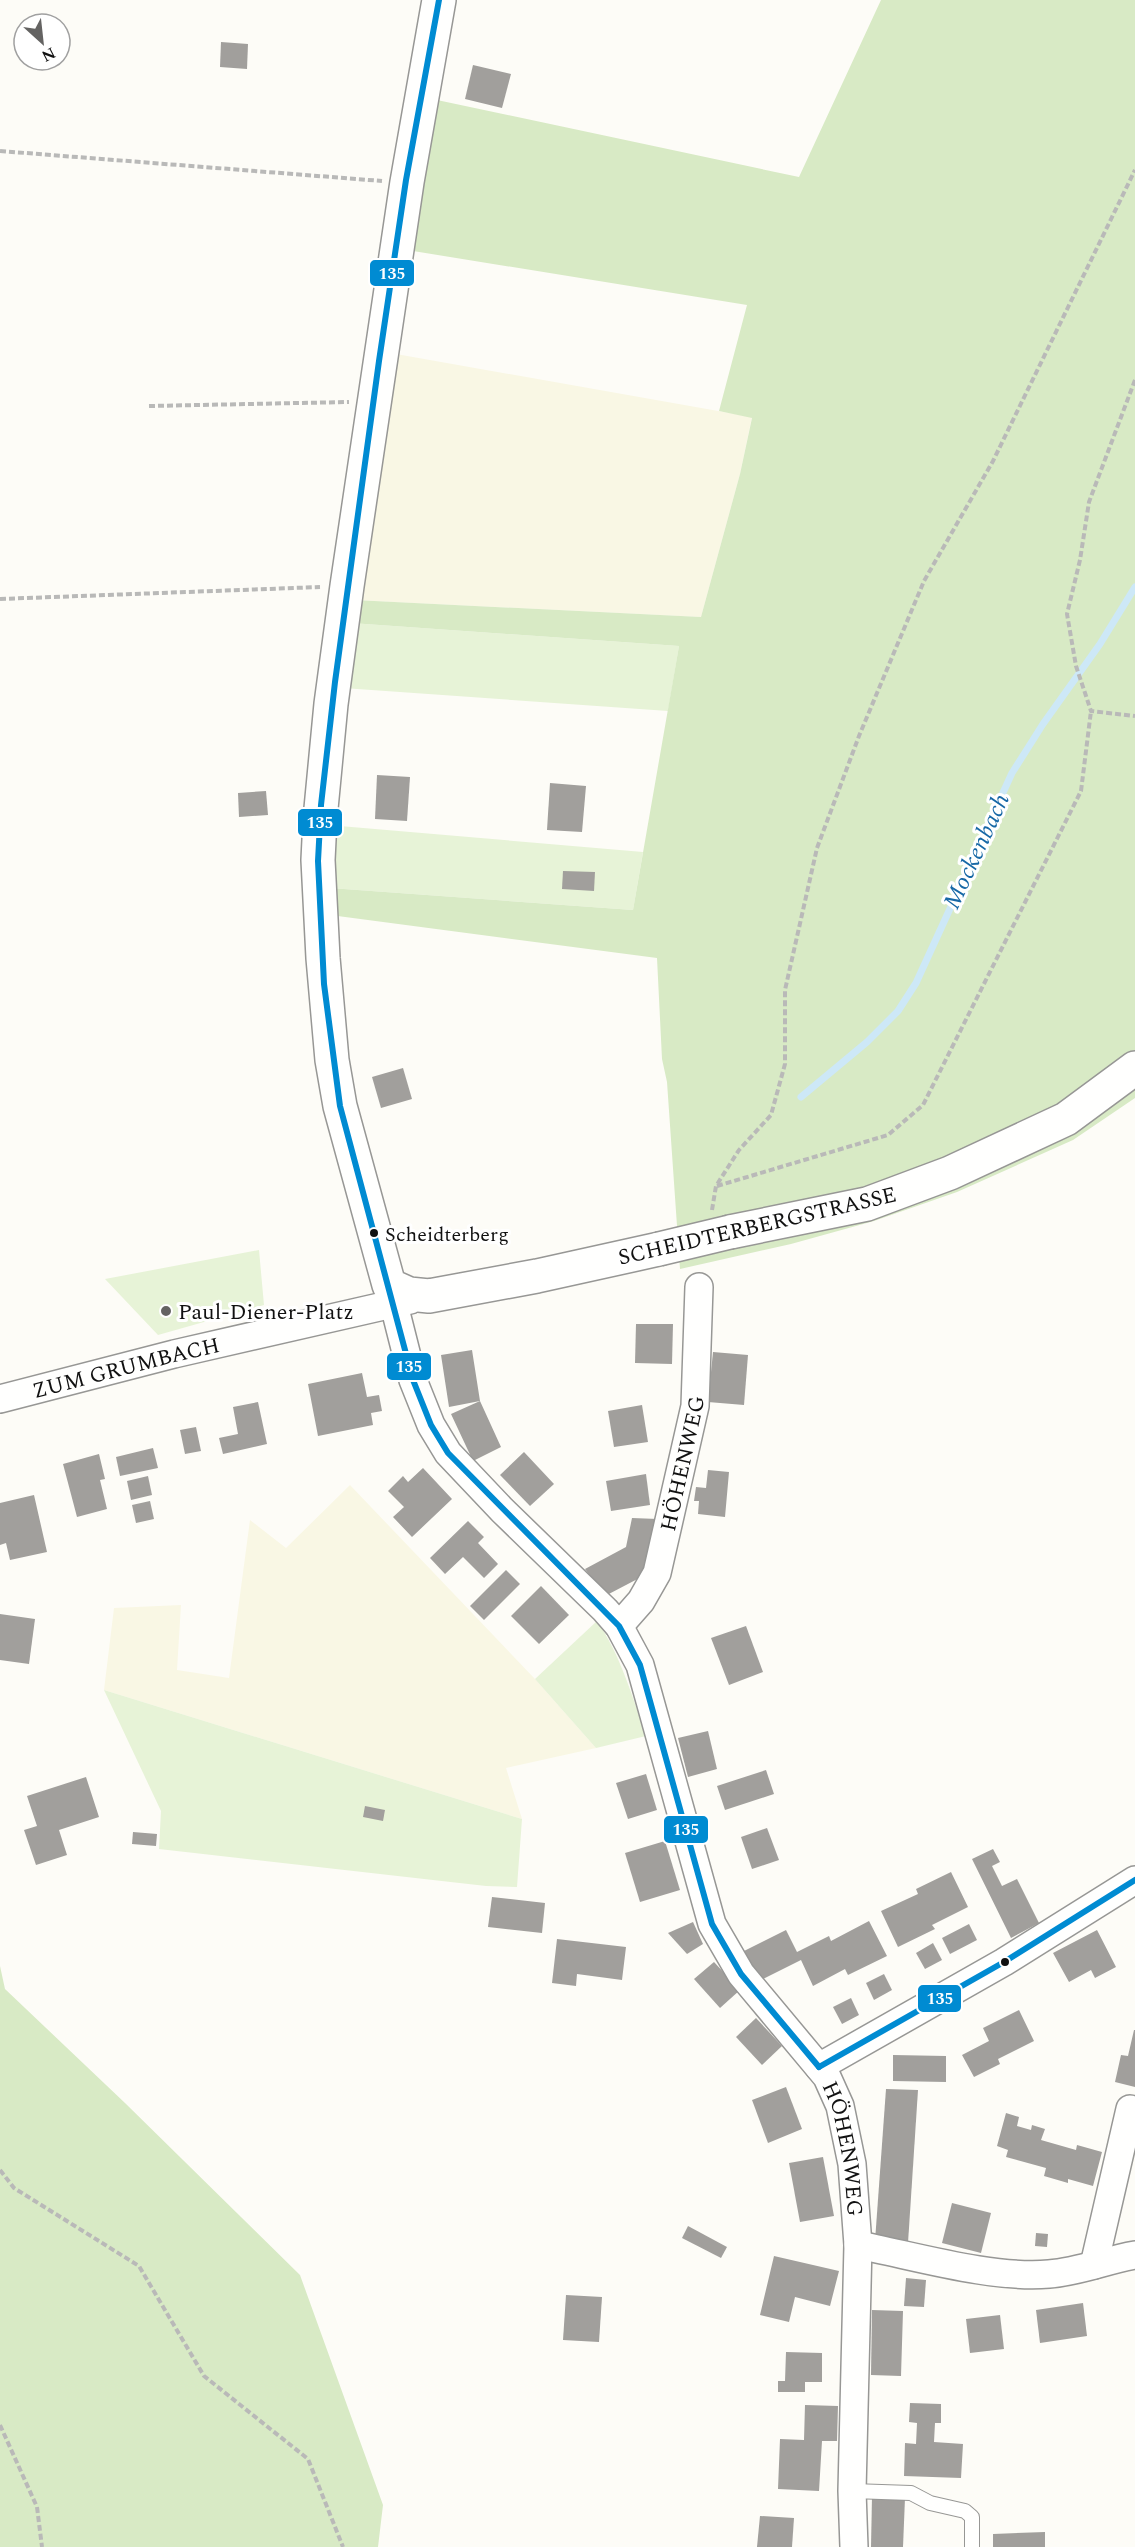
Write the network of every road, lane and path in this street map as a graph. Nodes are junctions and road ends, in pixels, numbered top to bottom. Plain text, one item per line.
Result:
1 (439, 0) edge
2 (0, 151) edge
3 (1135, 170) edge
4 (406, 182) junction
5 (1135, 380) edge
6 (373, 402) junction
7 (149, 406) dead end
8 (347, 586) junction
9 (0, 599) edge
10 (1092, 711) junction
11 (1135, 716) edge
12 (1135, 1068) edge
13 (716, 1186) junction
14 (720, 1226) junction
15 (699, 1287) dead end
16 (391, 1294) junction
17 (0, 1400) edge
18 (619, 1626) junction
19 (1135, 1880) edge
20 (819, 2067) junction
21 (1130, 2109) dead end
22 (0, 2170) edge
23 (858, 2245) junction
24 (1135, 2255) edge
25 (1094, 2265) junction
26 (0, 2425) edge
27 (852, 2491) junction
28 (42, 2547) edge
29 (343, 2547) edge
30 (854, 2547) edge
31 (972, 2547) edge

1 - 4 street, HÖHENWEG
2 - 4 path
3 - 13 path
4 - 6 street, HÖHENWEG
5 - 10 path
6 - 7 path
6 - 8 street, HÖHENWEG
8 - 9 path
8 - 16 street, HÖHENWEG
10 - 11 path
10 - 13 path
12 - 14 street, SCHEIDTERBERGSTRASSE
13 - 14 path
14 - 16 street, SCHEIDTERBERGSTRASSE, bridge
15 - 18 street, HÖHENWEG
16 - 17 street, ZUM GRUMBACH
16 - 18 street, HÖHENWEG
18 - 20 street, HÖHENWEG
19 - 20 street
20 - 23 street, HÖHENWEG
21 - 25 street
22 - 29 path
23 - 25 street
23 - 27 street, HÖHENWEG
24 - 25 street
26 - 28 path
27 - 30 street, HÖHENWEG
27 - 31 lane

